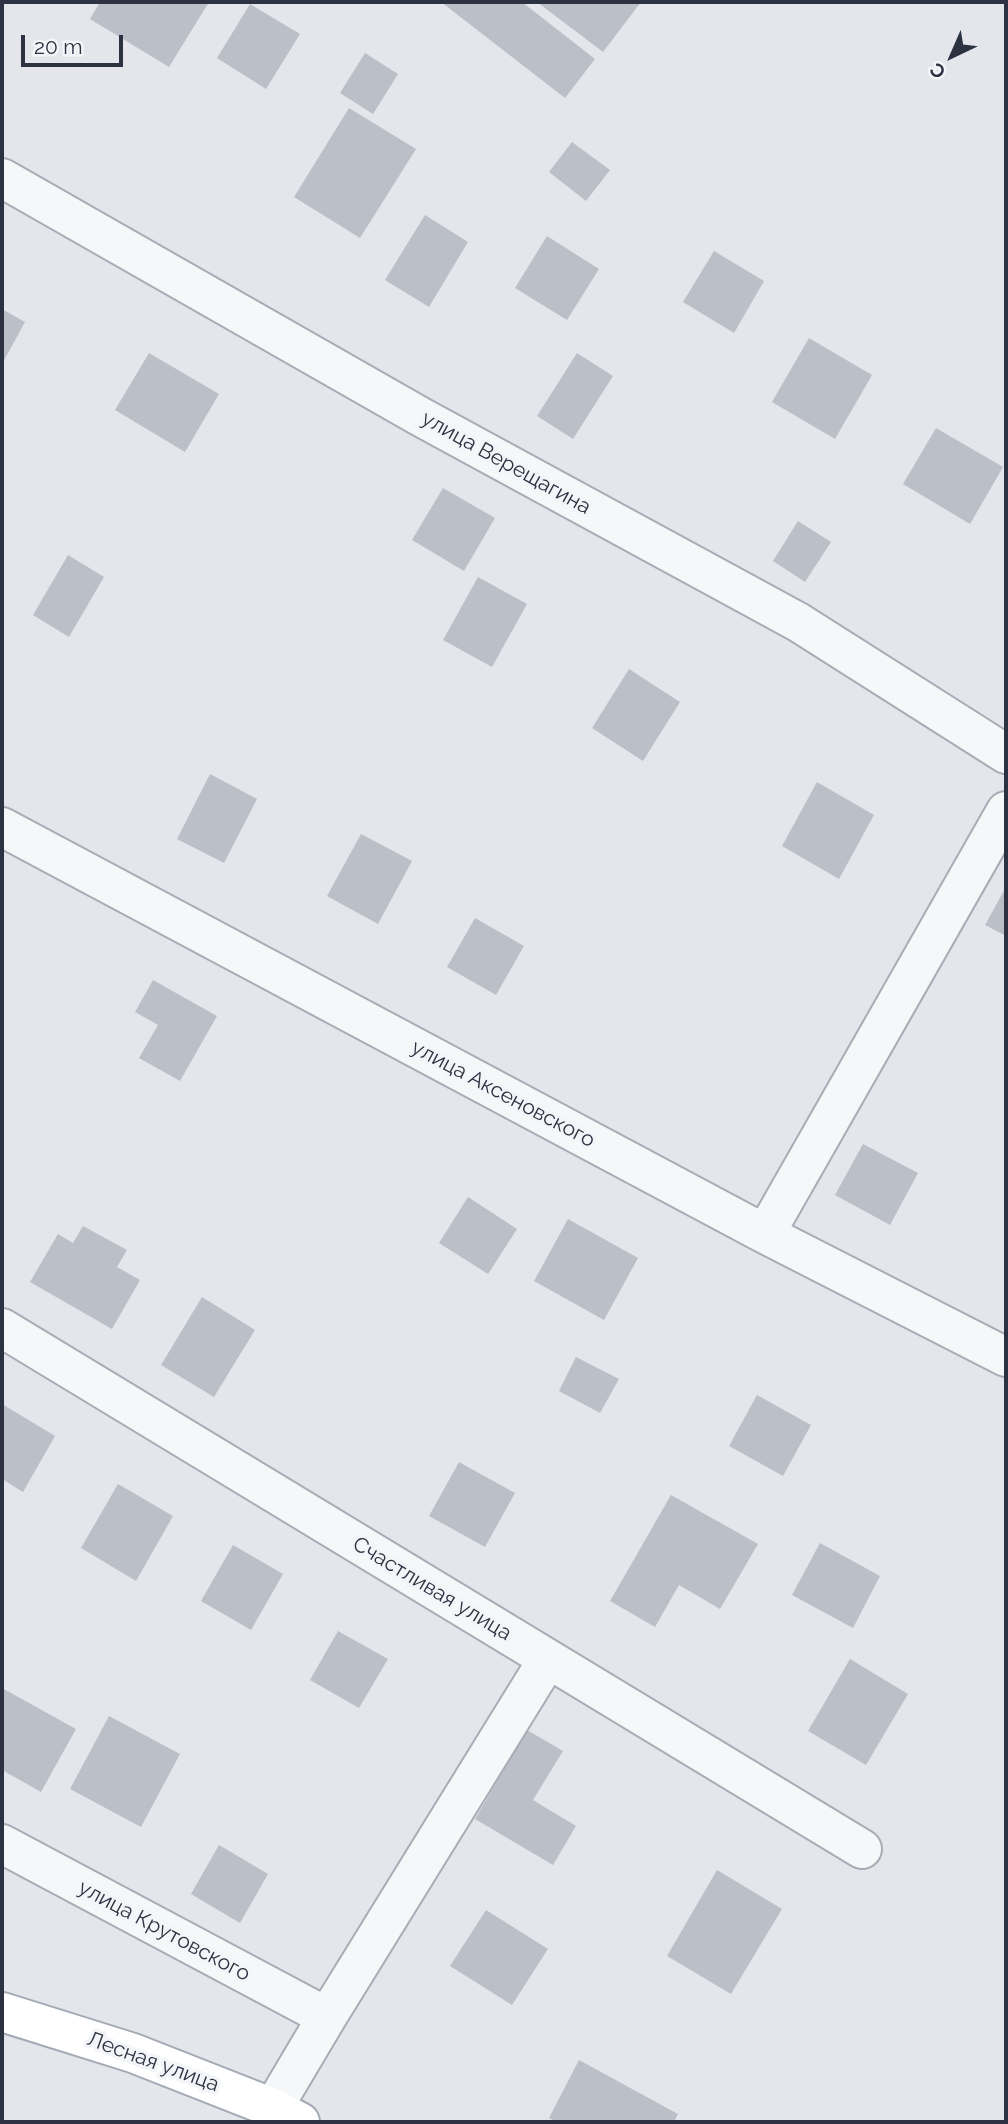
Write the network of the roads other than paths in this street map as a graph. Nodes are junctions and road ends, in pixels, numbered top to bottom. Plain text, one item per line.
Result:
1 (2, 178) edge
2 (1006, 754) edge
3 (1006, 811) edge
4 (2, 827) edge
5 (765, 1234) junction
6 (2, 1328) edge
7 (1006, 1357) edge
8 (548, 1659) junction
9 (2, 1844) edge
10 (862, 1849) dead end
11 (2, 2012) edge
12 (327, 2017) junction
13 (287, 2115) edge

1 - 2 street, улица Верещагина
3 - 5 street
4 - 5 street, улица Аксеновского
5 - 7 street, улица Аксеновского
6 - 8 street, Счастливая улица
8 - 10 street, Счастливая улица
8 - 12 street
9 - 12 street, улица Крутовского
11 - 13 main road, Лесная улица
12 - 13 street

